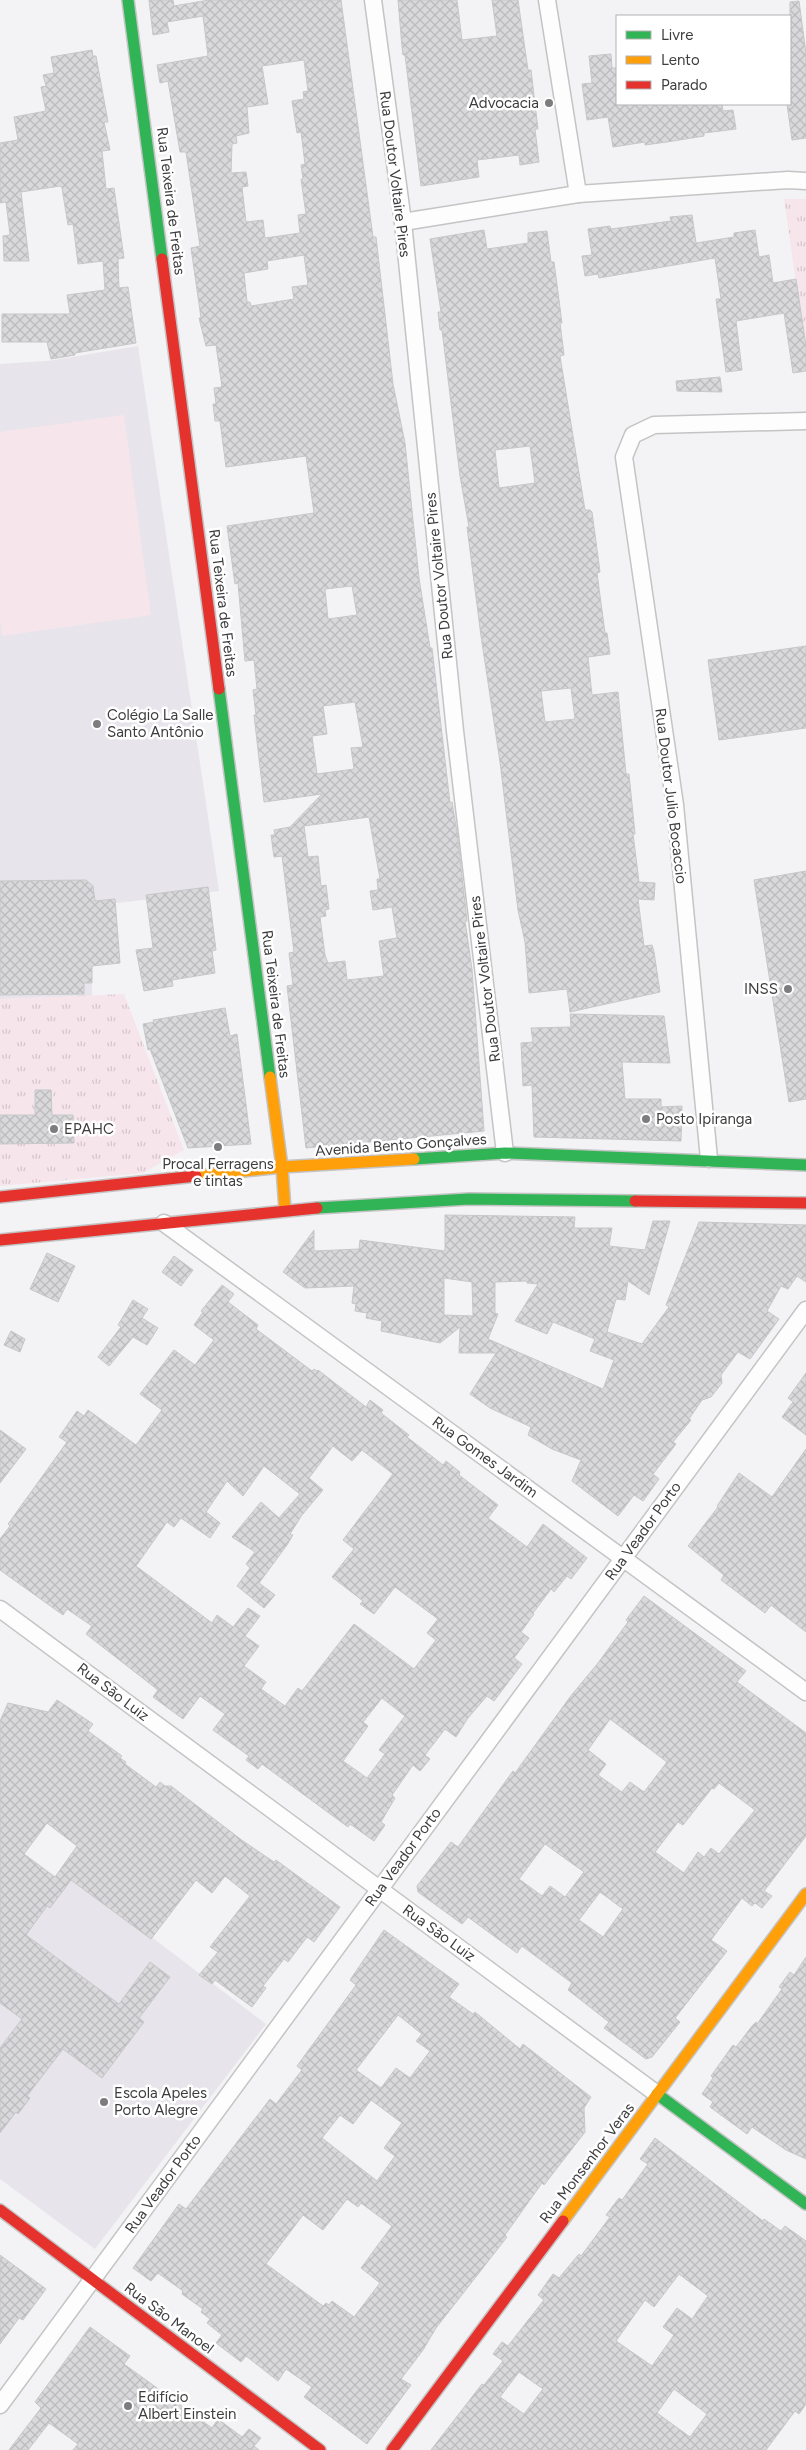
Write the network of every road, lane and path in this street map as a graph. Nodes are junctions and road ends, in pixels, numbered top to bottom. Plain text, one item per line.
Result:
1 (128, 0) edge
2 (373, 0) edge
3 (547, 0) edge
4 (806, 181) edge
5 (578, 194) junction
6 (403, 222) junction
7 (806, 421) edge
8 (505, 1153) junction
9 (709, 1159) junction
10 (806, 1165) edge
11 (282, 1167) junction
12 (0, 1197) edge
13 (806, 1203) edge
14 (285, 1210) junction
15 (164, 1223) junction
16 (0, 1240) edge
17 (806, 1310) edge
18 (624, 1558) junction
19 (0, 1608) edge
20 (806, 1692) edge
21 (380, 1889) junction
22 (806, 1894) edge
23 (657, 2094) junction
24 (806, 2204) edge
25 (0, 2210) edge
26 (92, 2280) junction
27 (0, 2405) edge
28 (320, 2450) edge
29 (392, 2450) edge

1 - 11 street, Rua Teixeira de Freitas
2 - 6 street, Rua Doutor Voltaire Pires
3 - 5 street
4 - 5 street
5 - 6 street
6 - 8 street, Rua Doutor Voltaire Pires
7 - 9 street, Rua Doutor Julio Bocaccio
8 - 9 street, Avenida Bento Gonçalves
8 - 11 street, Avenida Bento Gonçalves
9 - 10 street, Avenida Bento Gonçalves
11 - 12 street, Avenida Bento Gonçalves
11 - 14 street, Rua Teixeira de Freitas
13 - 14 street
14 - 15 street
15 - 16 street
15 - 18 street, Rua Gomes Jardim
17 - 18 street, Rua Veador Porto
18 - 20 street, Rua Gomes Jardim
18 - 21 street, Rua Veador Porto
19 - 21 street, Rua São Luiz
21 - 23 street, Rua São Luiz
21 - 26 street, Rua Veador Porto
22 - 23 street, Rua Monsenhor Veras
23 - 24 street, Rua São Luiz
23 - 29 street, Rua Monsenhor Veras
25 - 26 street, Rua São Manoel
26 - 27 street, Rua Veador Porto
26 - 28 street, Rua São Manoel

